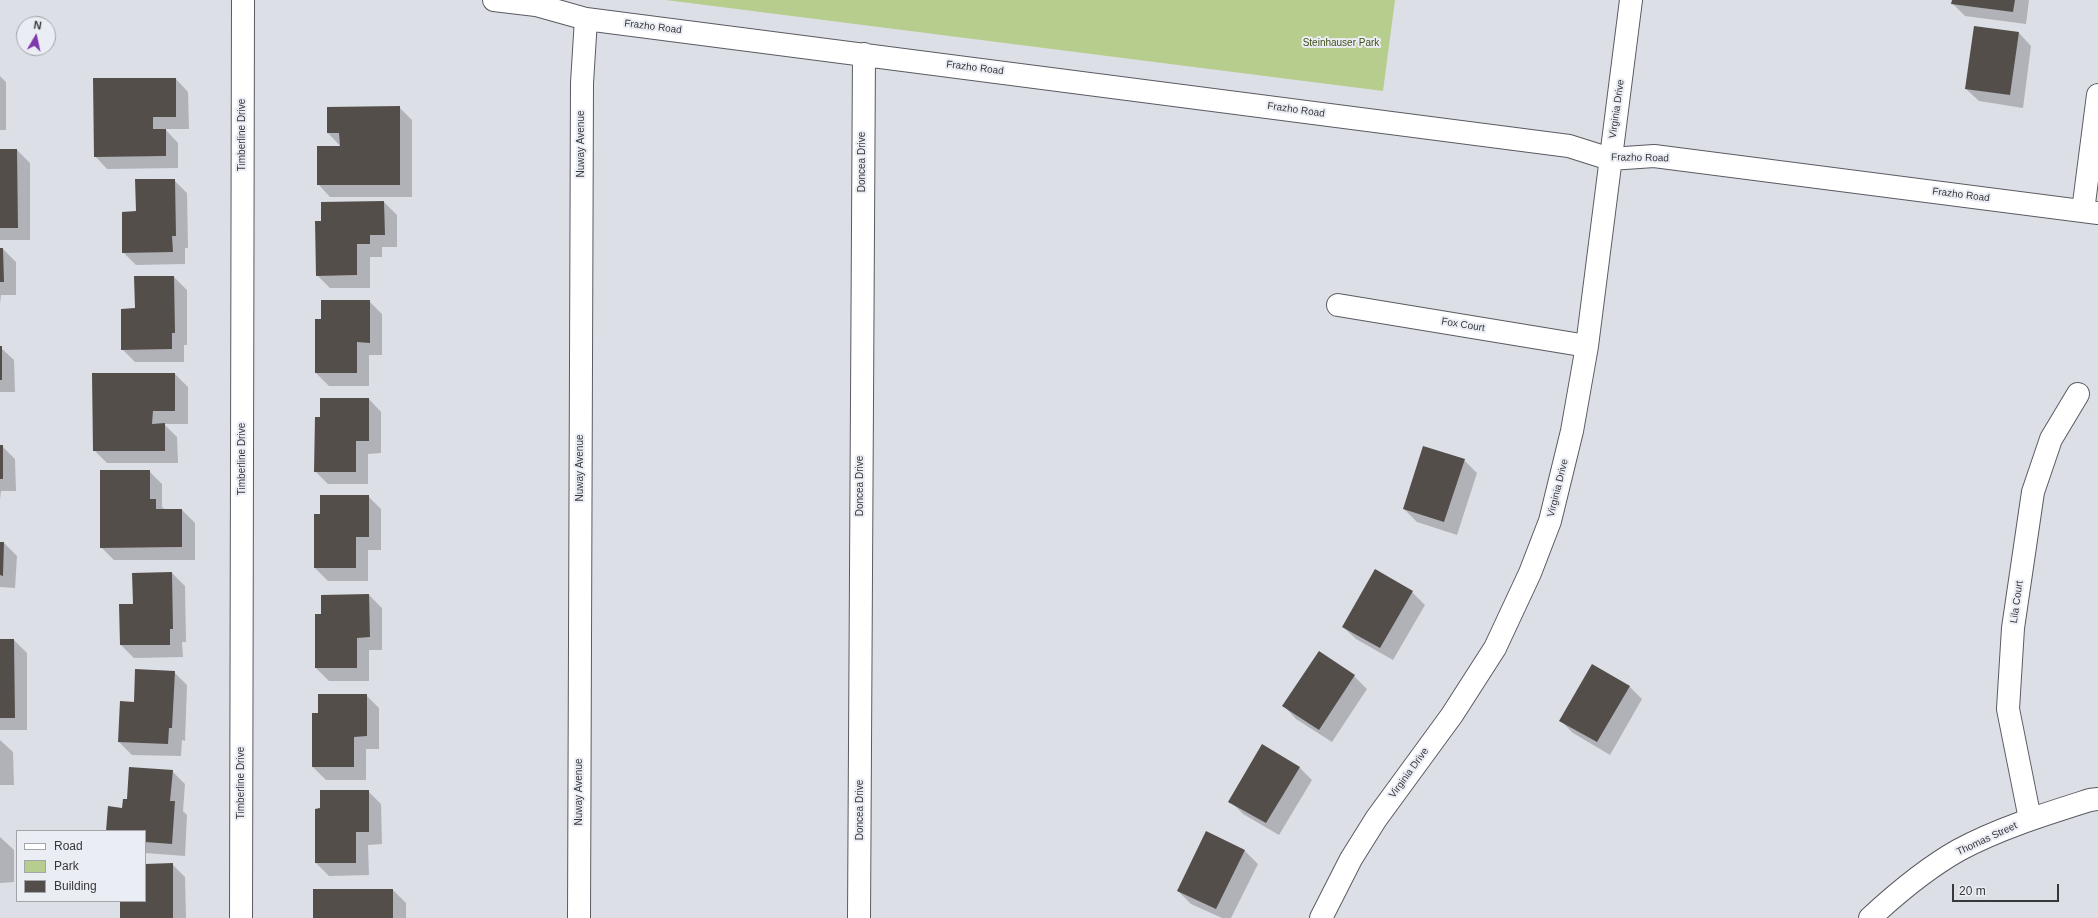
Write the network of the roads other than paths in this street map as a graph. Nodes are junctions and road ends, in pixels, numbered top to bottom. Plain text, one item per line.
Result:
1 (243, 0) edge
2 (494, 0) edge
3 (1631, 0) edge
4 (586, 19) junction
5 (864, 54) junction
6 (2098, 95) edge
7 (1610, 159) junction
8 (2090, 212) edge
9 (1338, 305) dead end
10 (1587, 346) junction
11 (2078, 394) dead end
12 (2098, 799) edge
13 (2030, 820) junction
14 (241, 918) edge
15 (579, 918) edge
16 (859, 918) edge
17 (1321, 918) edge
18 (1870, 918) edge

1 - 14 street, Timberline Drive
2 - 4 street, Frazho Road
3 - 7 street, Virginia Drive
4 - 5 street, Frazho Road
4 - 15 street, Nuway Avenue
5 - 7 street, Frazho Road
5 - 16 street, Doncea Drive
6 - 8 street
7 - 8 street, Frazho Road
7 - 10 street, Virginia Drive
9 - 10 street, Fox Court
10 - 17 street, Virginia Drive
11 - 13 street, Lila Court
12 - 13 street, Thomas Street
13 - 18 street, Thomas Street

